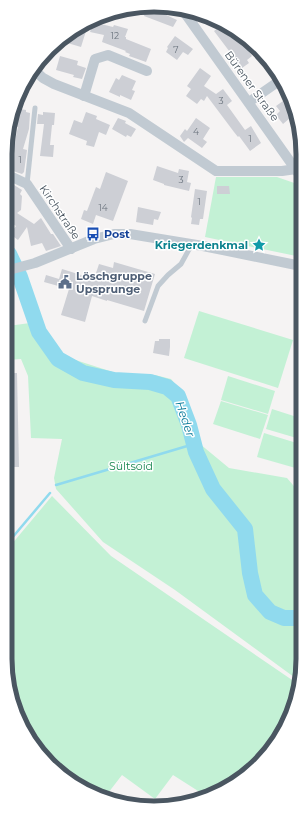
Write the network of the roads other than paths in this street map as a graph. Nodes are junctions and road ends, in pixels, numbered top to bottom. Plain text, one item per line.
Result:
1 (187, 16) edge
2 (147, 71) dead end
3 (37, 74) edge
4 (277, 83) edge
5 (84, 96) junction
6 (249, 102) junction
7 (35, 108) dead end
8 (296, 170) edge
9 (296, 173) edge
10 (12, 177) edge
11 (27, 184) junction
12 (192, 244) junction
13 (71, 249) junction
14 (296, 265) edge
15 (12, 269) edge
16 (145, 321) dead end

1 - 6 street, Bürener Straße
2 - 5 street
3 - 5 street
4 - 6 street
5 - 9 street
6 - 8 street, Bürener Straße
7 - 11 lane
10 - 11 street, Kirchstraße
11 - 13 street, Kirchstraße
12 - 13 street
12 - 14 street
12 - 16 lane
13 - 15 street

